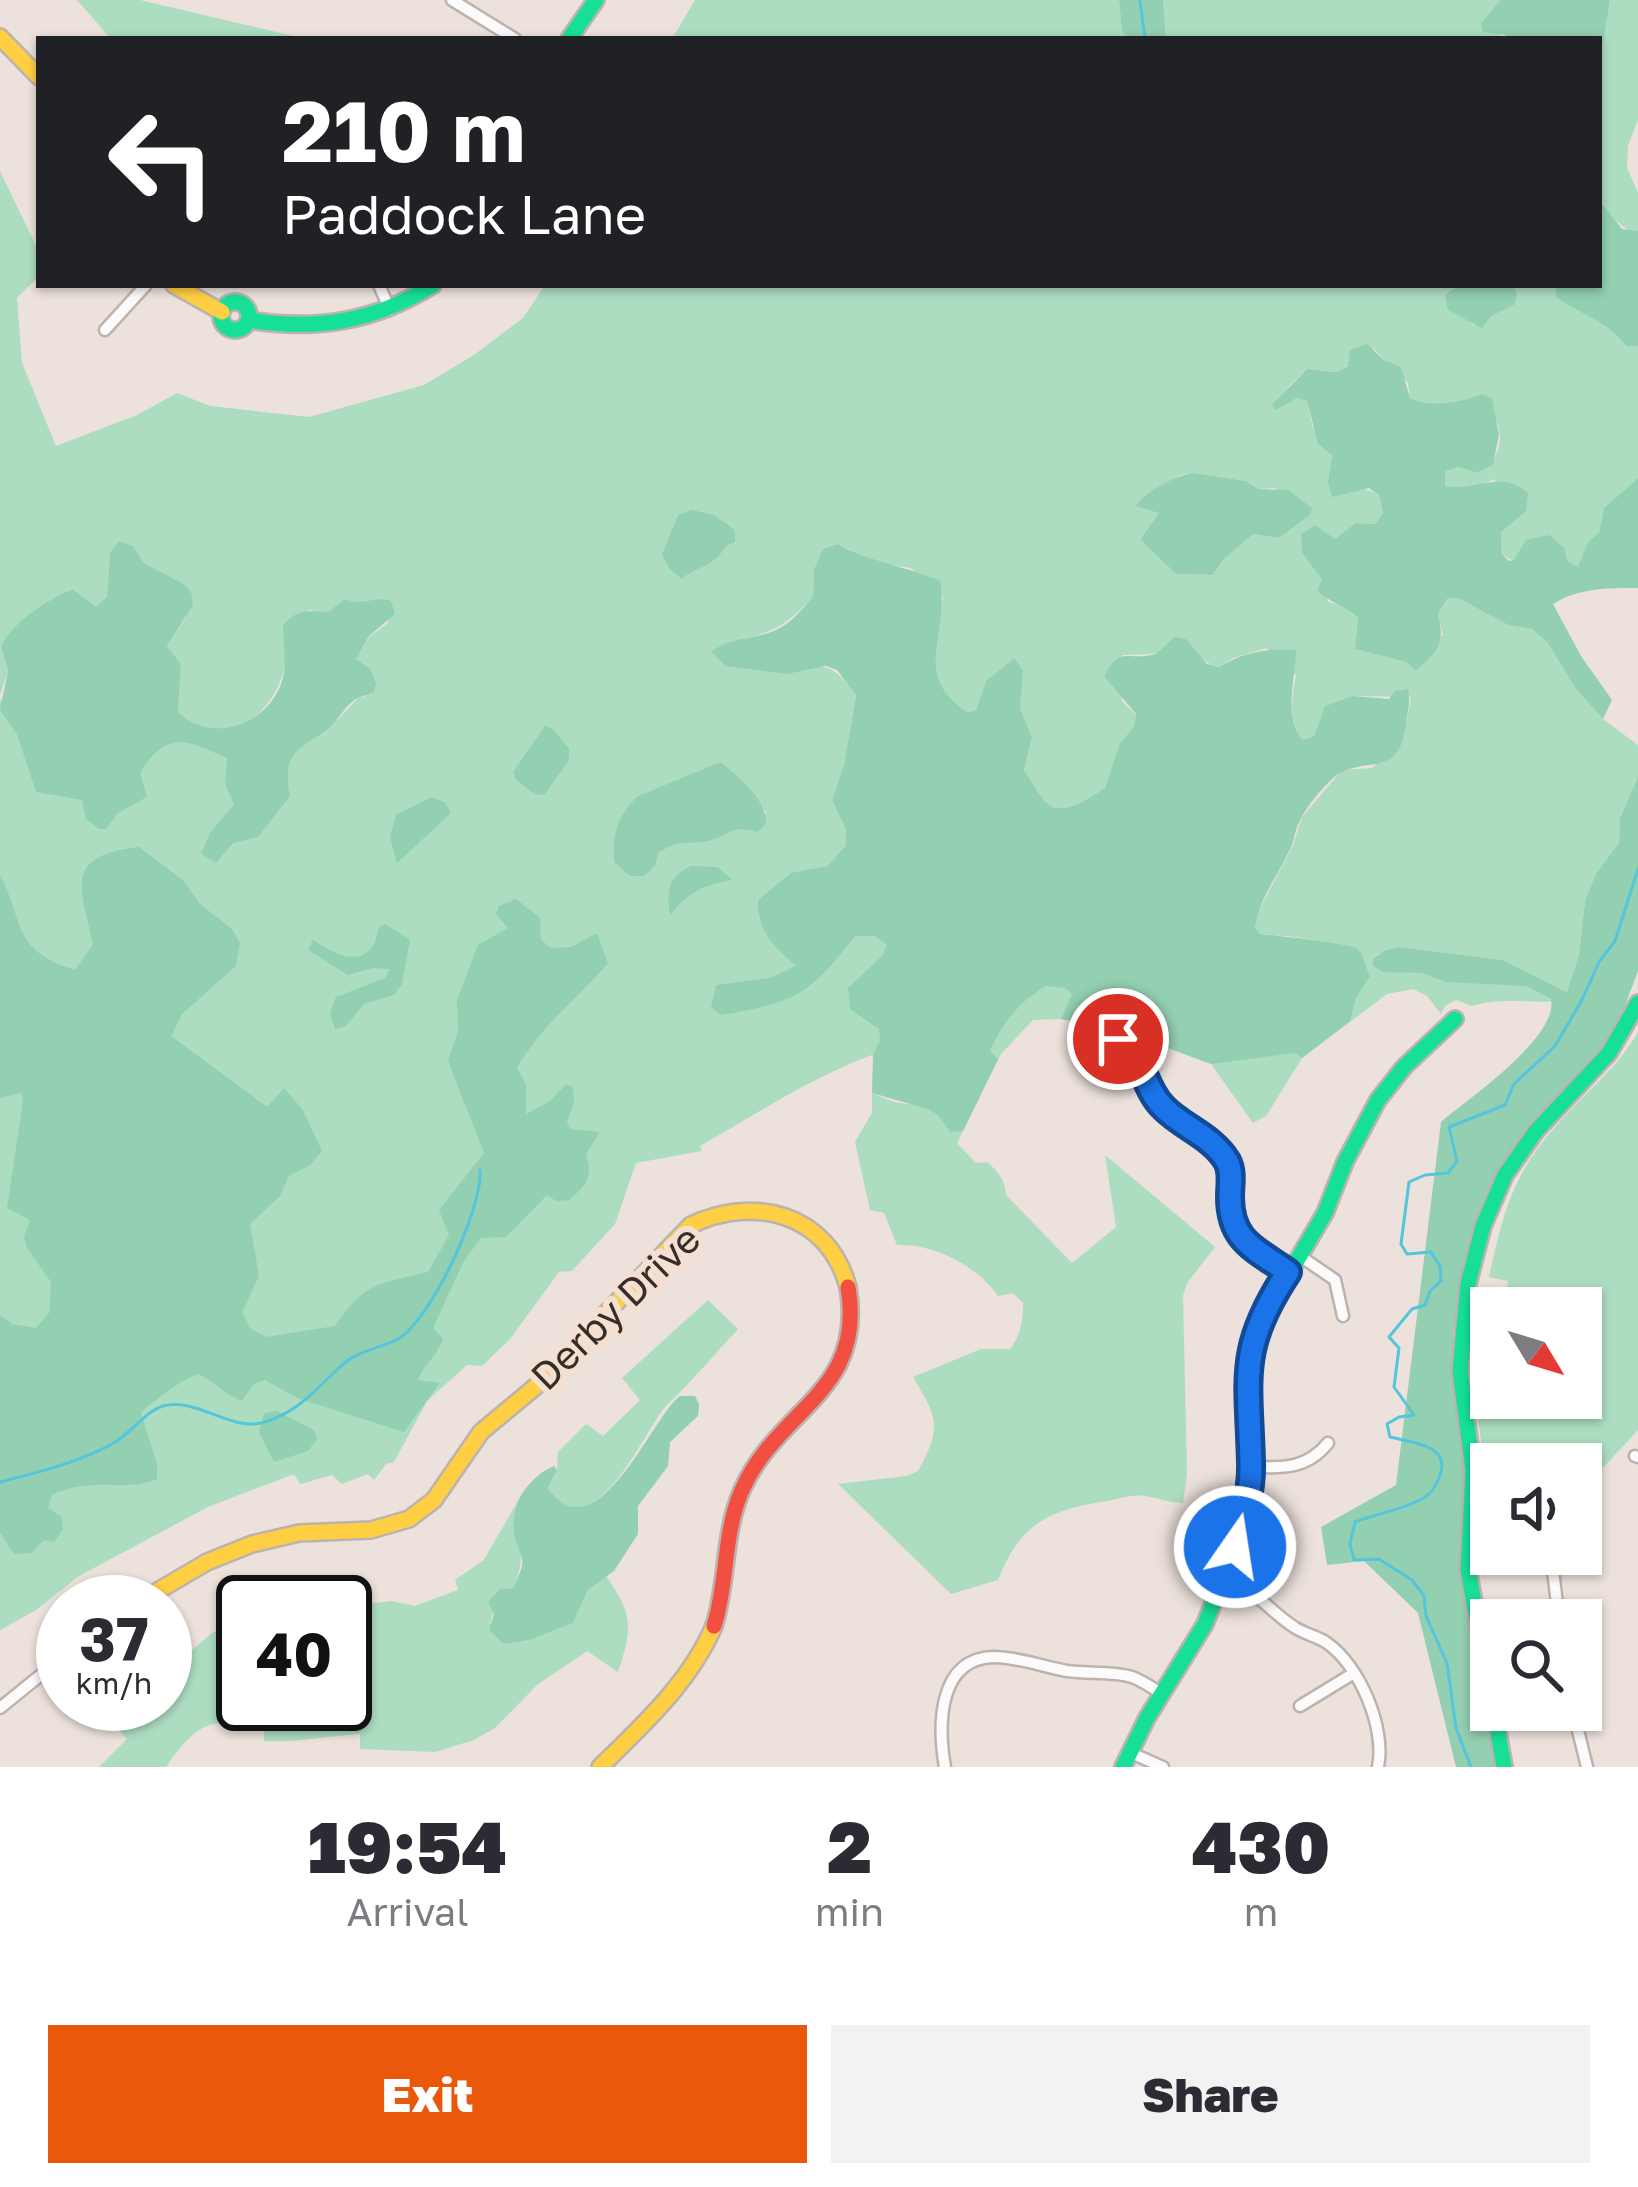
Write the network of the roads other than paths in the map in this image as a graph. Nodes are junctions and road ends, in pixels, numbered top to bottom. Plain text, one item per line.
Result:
1 (452, 0) edge
2 (596, 0) edge
3 (510, 36) edge
4 (571, 36) edge
5 (0, 37) edge
6 (36, 73) edge
7 (143, 288) edge
8 (179, 288) edge
9 (380, 288) edge
10 (428, 288) edge
11 (390, 310) junction
12 (105, 330) dead end
13 (1638, 1003) edge
14 (1455, 1019) dead end
15 (1118, 1039) dead end
16 (1300, 1256) junction
17 (1288, 1272) junction
18 (1343, 1316) dead end
19 (1328, 1443) dead end
20 (1252, 1467) junction
21 (185, 1575) edge
22 (1226, 1580) junction
23 (1472, 1599) edge
24 (1354, 1673) junction
25 (36, 1679) edge
26 (1164, 1695) junction
27 (1300, 1706) dead end
28 (0, 1708) edge
29 (1498, 1731) edge
30 (1578, 1731) edge
31 (1126, 1760) edge
32 (600, 1767) edge
33 (946, 1767) edge
34 (1163, 1767) edge
35 (1378, 1767) edge
36 (1504, 1767) edge
37 (1587, 1767) edge

1 - 3 street
2 - 4 street
5 - 6 street
7 - 12 street
8 - 11 street
9 - 11 street
10 - 11 street
13 - 23 street
14 - 16 street
15 - 17 street
16 - 17 street
16 - 18 street
17 - 20 street
19 - 20 street
20 - 22 street
21 - 32 street, Derby Drive
22 - 24 street
22 - 26 street
24 - 27 street
24 - 35 street
25 - 28 street
26 - 31 street
26 - 33 street
29 - 36 street
30 - 37 street
31 - 34 street

